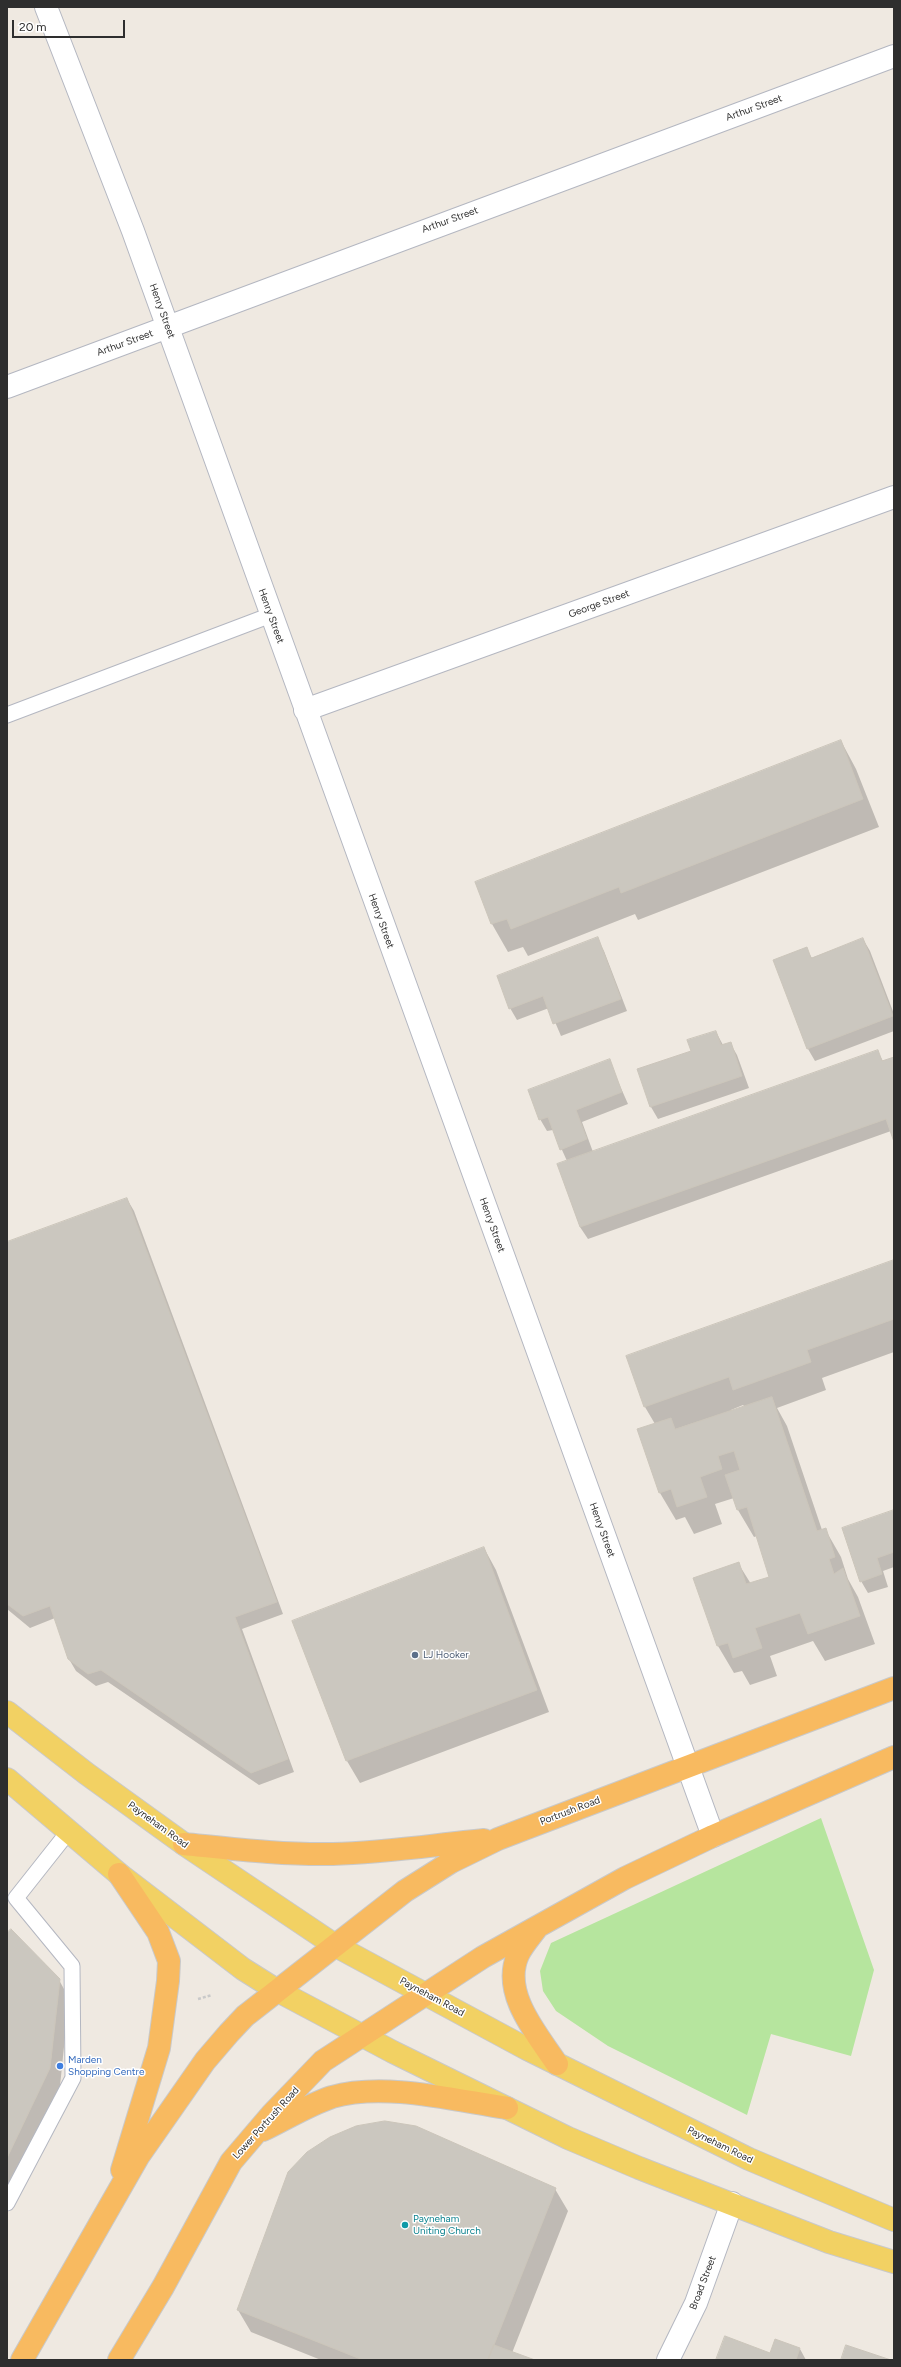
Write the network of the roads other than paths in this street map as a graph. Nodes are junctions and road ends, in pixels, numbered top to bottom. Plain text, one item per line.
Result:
1 (46, 7) edge
2 (894, 56) edge
3 (167, 327) junction
4 (7, 386) edge
5 (894, 498) edge
6 (271, 615) junction
7 (305, 710) junction
8 (7, 715) edge
9 (894, 1688) edge
10 (7, 1712) edge
11 (894, 1757) edge
12 (687, 1766) junction
13 (7, 1779) edge
14 (69, 1831) junction
15 (713, 1836) junction
16 (498, 1838) junction
17 (184, 1844) junction
18 (119, 1874) junction
19 (11, 1902) edge
20 (538, 1925) junction
21 (336, 1946) junction
22 (278, 1991) junction
23 (426, 1994) junction
24 (363, 2036) junction
25 (557, 2064) junction
26 (507, 2108) junction
27 (255, 2134) junction
28 (7, 2203) edge
29 (732, 2203) junction
30 (110, 2207) junction
31 (894, 2220) edge
32 (894, 2262) edge
33 (22, 2360) edge
34 (119, 2360) edge
35 (668, 2360) edge

1 - 3 street, Henry Street
2 - 3 street, Arthur Street
3 - 4 street, Arthur Street
3 - 6 street, Henry Street
5 - 7 street, George Street
6 - 7 street, Henry Street
6 - 8 lane
7 - 12 street, Henry Street
9 - 12 highway, Portrush Road
10 - 17 main road, Payneham Road
11 - 15 highway
12 - 15 street, Henry Street
12 - 16 highway, Portrush Road
13 - 14 main road
14 - 18 main road
14 - 19 lane
15 - 20 highway
16 - 17 highway
16 - 21 highway, Portrush Road
17 - 21 main road, Payneham Road
18 - 22 main road
18 - 30 highway
19 - 28 lane
20 - 23 highway
20 - 25 highway
21 - 22 highway, Portrush Road
21 - 23 main road, Payneham Road
22 - 24 main road
22 - 30 highway
23 - 24 highway, Lower Portrush Road
23 - 25 main road, Payneham Road
24 - 26 main road
24 - 27 highway, Lower Portrush Road
25 - 31 main road, Payneham Road
26 - 27 highway
26 - 29 main road
27 - 34 highway, Lower Portrush Road
29 - 32 main road
29 - 35 street, Broad Street
30 - 33 highway

